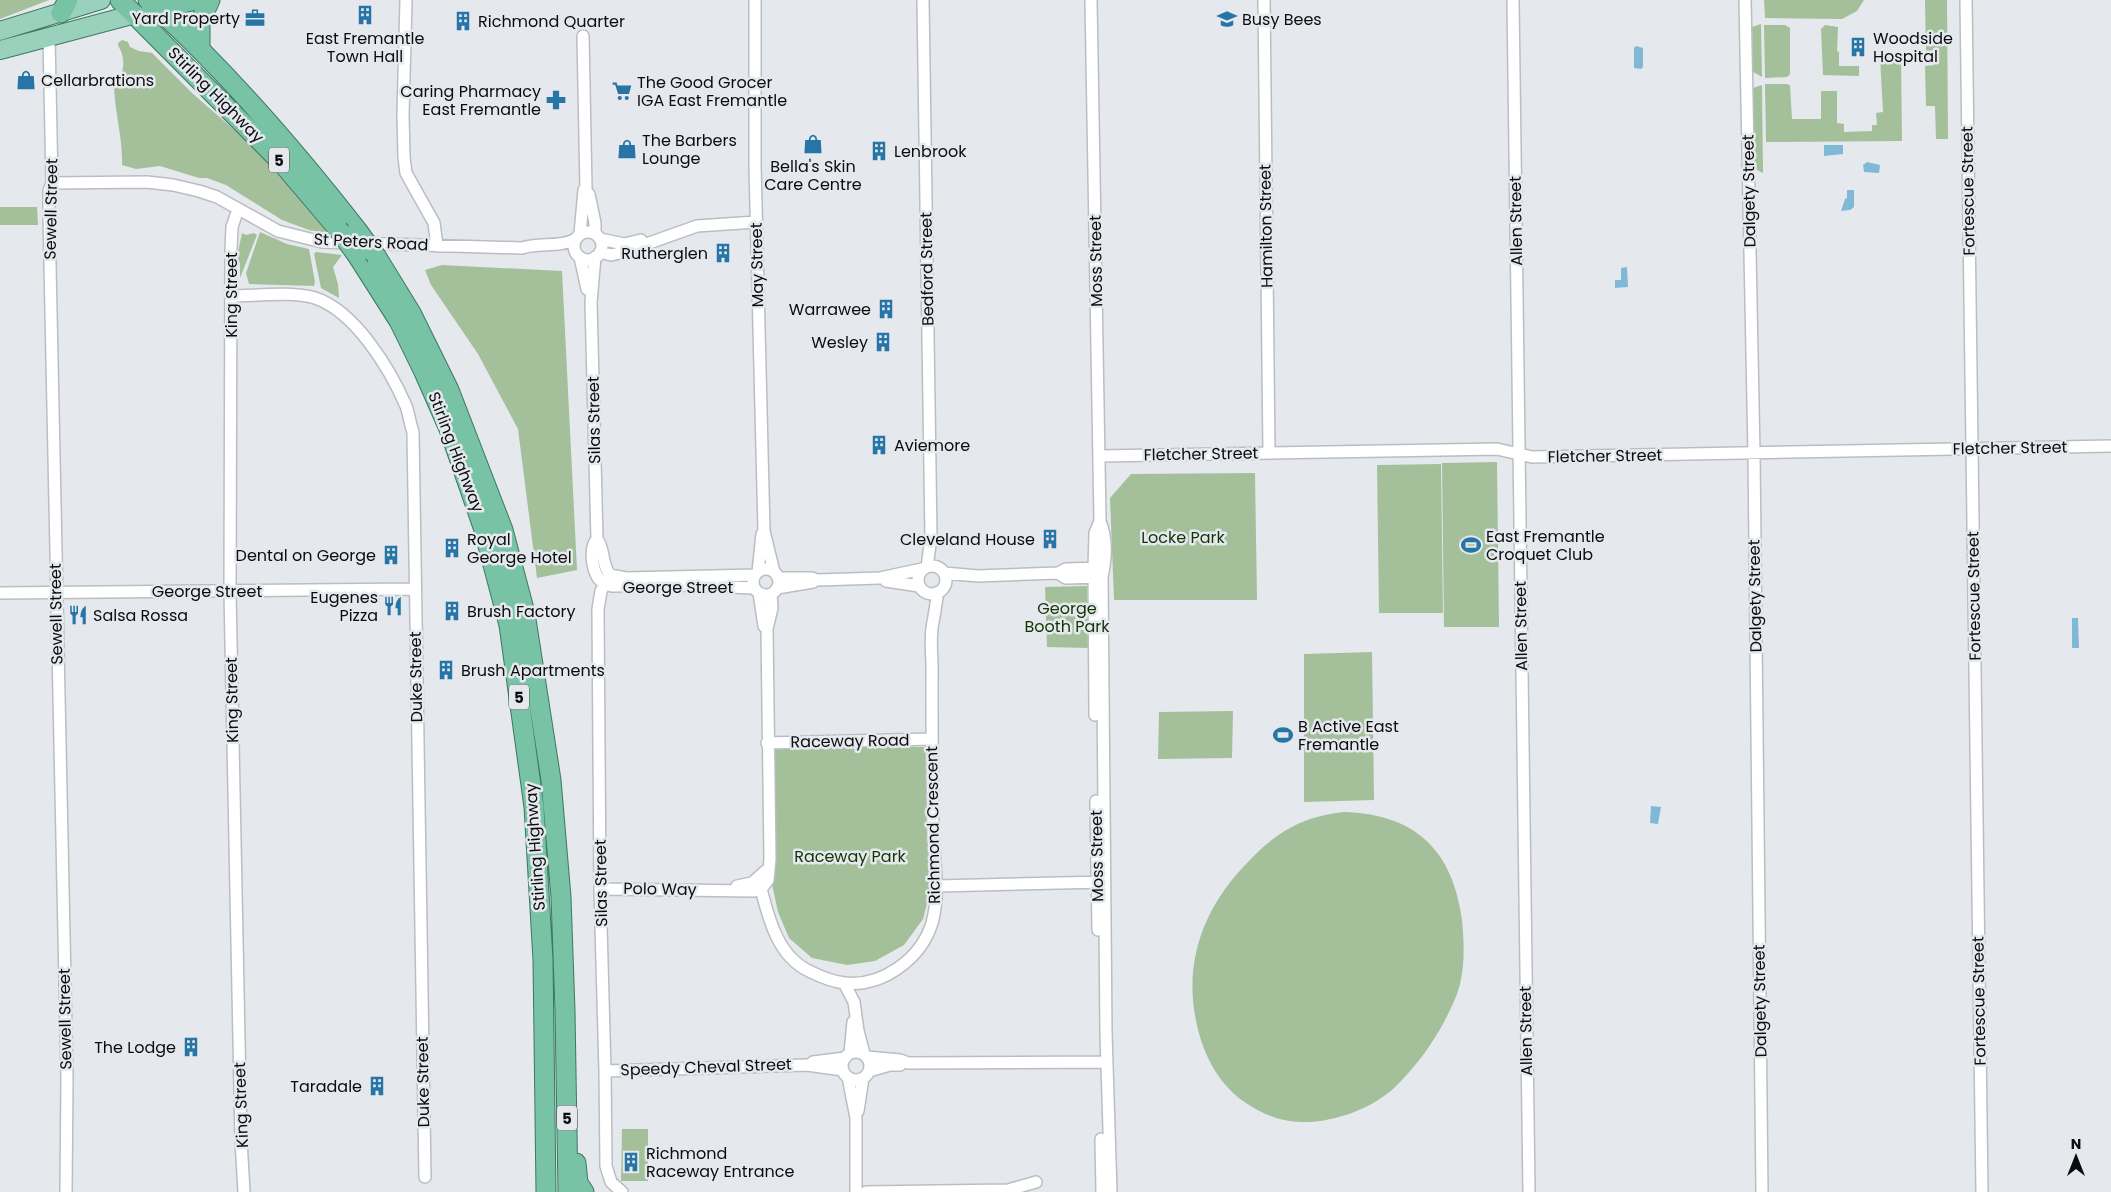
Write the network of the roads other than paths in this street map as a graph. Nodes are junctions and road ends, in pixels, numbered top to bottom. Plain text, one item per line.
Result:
1 (101, 0) edge
2 (120, 0) edge
3 (195, 0) edge
4 (210, 0) edge
5 (406, 0) edge
6 (755, 0) edge
7 (923, 0) edge
8 (1091, 0) edge
9 (1264, 0) edge
10 (1513, 0) edge
11 (1745, 0) edge
12 (1966, 0) edge
13 (153, 4) edge
14 (64, 6) edge
15 (135, 14) junction
16 (0, 31) edge
17 (583, 36) dead end
18 (49, 37) junction
19 (200, 49) junction
20 (0, 50) edge
21 (51, 187) junction
22 (586, 189) junction
23 (238, 209) junction
24 (756, 226) junction
25 (347, 230) junction
26 (578, 236) junction
27 (598, 236) junction
28 (650, 241) junction
29 (437, 246) junction
30 (522, 248) junction
31 (366, 255) junction
32 (578, 255) junction
33 (598, 255) junction
34 (231, 296) junction
35 (591, 302) junction
36 (2111, 446) edge
37 (1972, 450) junction
38 (1269, 453) junction
39 (1754, 453) junction
40 (1519, 455) junction
41 (1100, 456) junction
42 (764, 531) junction
43 (931, 537) junction
44 (924, 568) junction
45 (942, 570) junction
46 (1098, 572) junction
47 (756, 574) junction
48 (978, 576) junction
49 (880, 578) junction
50 (607, 579) junction
51 (775, 583) junction
52 (414, 589) junction
53 (756, 590) junction
54 (931, 590) junction
55 (0, 592) edge
56 (56, 592) junction
57 (230, 592) junction
58 (767, 629) junction
59 (932, 739) junction
60 (767, 743) junction
61 (1101, 882) junction
62 (757, 886) junction
63 (937, 886) junction
64 (600, 889) junction
65 (849, 983) junction
66 (866, 983) junction
67 (855, 1007) junction
68 (565, 1011) junction
69 (848, 1056) junction
70 (866, 1056) junction
71 (908, 1062) junction
72 (1103, 1062) junction
73 (807, 1064) junction
74 (605, 1071) junction
75 (846, 1074) junction
76 (866, 1074) junction
77 (856, 1118) junction
78 (546, 1170) junction
79 (425, 1177) dead end
80 (1036, 1182) dead end
81 (66, 1192) edge
82 (244, 1192) edge
83 (533, 1192) edge
84 (546, 1192) edge
85 (568, 1192) edge
86 (584, 1192) edge
87 (622, 1192) edge
88 (856, 1192) edge
89 (866, 1192) edge
90 (1102, 1192) edge
91 (1111, 1192) edge
92 (1529, 1192) edge
93 (1762, 1192) edge
94 (1982, 1192) edge

1 - 14 main road
2 - 15 highway, Stirling Highway / 5
3 - 13 highway
4 - 19 highway
5 - 29 street
6 - 24 street, May Street
7 - 43 street, Bedford Street
8 - 41 street, Moss Street
9 - 38 street, Hamilton Street
10 - 40 street, Allen Street
11 - 39 street, Dalgety Street
12 - 37 street, Fortescue Street
13 - 15 highway
13 - 19 highway, Stirling Highway / 5
14 - 16 main road
15 - 18 main road
15 - 25 highway, Stirling Highway / 5
17 - 22 street
18 - 20 main road
18 - 21 street, Sewell Street
19 - 25 highway, Stirling Highway / 5
21 - 23 street, St Peters Road
21 - 56 street, Sewell Street
22 - 26 street
22 - 27 street
23 - 29 street, St Peters Road
23 - 34 street, King Street
24 - 28 street
24 - 42 street, May Street
25 - 31 highway, Stirling Highway / 5, bridge
26 - 27 street
26 - 30 street, St Peters Road
26 - 32 street
27 - 28 street
27 - 33 street
28 - 33 street
29 - 30 street, St Peters Road
30 - 32 street, St Peters Road
31 - 68 highway, Stirling Highway / 5
31 - 78 highway, Stirling Highway / 5
32 - 33 street
32 - 35 street, Silas Street
33 - 35 street, Silas Street
34 - 52 street, Duke Street
34 - 57 street, King Street
35 - 50 street, Silas Street
36 - 37 street, Fletcher Street
37 - 39 street, Fletcher Street
37 - 94 street, Fortescue Street
38 - 40 street, Fletcher Street
38 - 41 street, Fletcher Street
39 - 40 street, Fletcher Street
39 - 93 street, Dalgety Street
40 - 92 street, Allen Street
41 - 46 street, Moss Street
42 - 47 street, May Street
42 - 51 street, May Street
43 - 44 street, Bedford Street
43 - 45 street, Bedford Street
44 - 45 street
44 - 49 street
44 - 54 street, Bedford Street
45 - 48 street
45 - 54 street, Bedford Street
46 - 48 street
46 - 61 street, Moss Street
47 - 50 street, George Street
47 - 51 street, George Street
47 - 53 street, May Street
48 - 54 street
49 - 51 street
49 - 54 street
50 - 53 street, George Street
50 - 64 street, Silas Street
51 - 53 street, George Street
51 - 58 street
52 - 57 street, George Street
52 - 79 street, Duke Street
53 - 58 street
54 - 59 street, Richmond Crescent
55 - 56 street, George Street
56 - 57 street, George Street
56 - 81 street, Sewell Street
57 - 82 street, King Street
58 - 60 street
59 - 60 street, Raceway Road
59 - 63 street, Richmond Crescent
60 - 62 street
61 - 63 street
61 - 72 street, Moss Street
62 - 64 street, Polo Way
62 - 65 street, Richmond Crescent
63 - 66 street, Richmond Crescent
64 - 74 street, Silas Street
65 - 66 street, Richmond Crescent
65 - 67 street
66 - 67 street
67 - 69 street
67 - 70 street
68 - 85 highway, Stirling Highway / 5
68 - 86 highway
69 - 70 street
69 - 73 street, Speedy Cheval Street
69 - 75 street
70 - 71 street
70 - 76 street
71 - 72 street
71 - 76 street
72 - 90 street, Moss Street
72 - 91 street, Moss Street
73 - 74 street, Speedy Cheval Street
73 - 75 street, Speedy Cheval Street
74 - 87 street, Silas Street
75 - 76 street
75 - 77 street
76 - 77 street
77 - 88 street
78 - 83 highway
78 - 84 highway, Stirling Highway / 5
80 - 89 street

